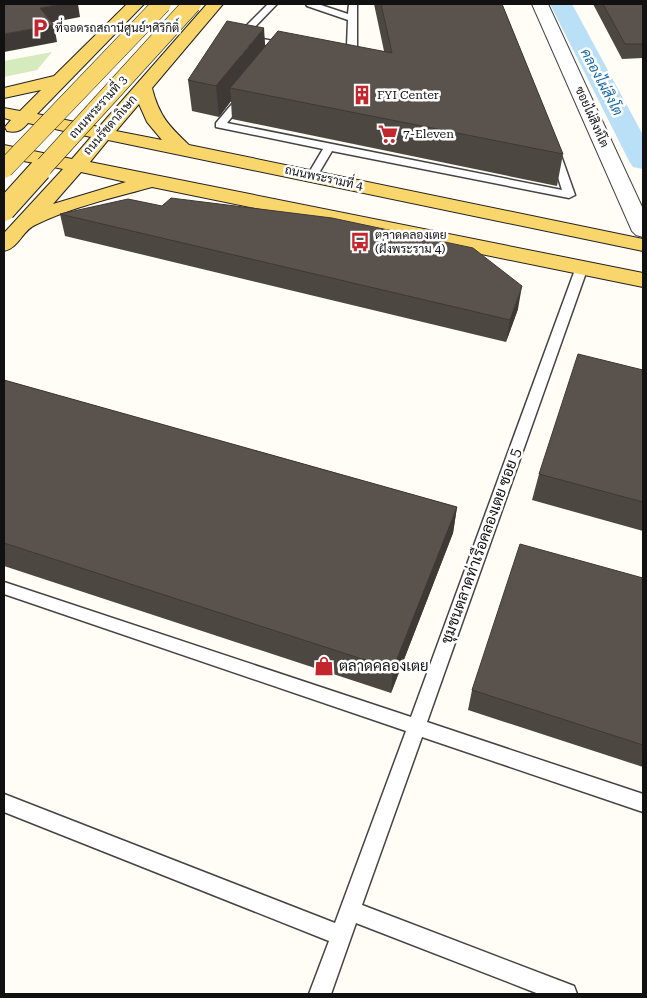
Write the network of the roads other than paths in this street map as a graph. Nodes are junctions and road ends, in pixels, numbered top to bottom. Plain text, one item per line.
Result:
1 (136, 4) edge
2 (162, 4) edge
3 (192, 4) edge
4 (215, 4) edge
5 (273, 4) edge
6 (310, 4) edge
7 (353, 4) edge
8 (540, 4) edge
9 (352, 18) junction
10 (300, 48) edge
11 (325, 52) edge
12 (61, 80) junction
13 (143, 87) junction
14 (249, 88) edge
15 (4, 94) edge
16 (4, 113) edge
17 (24, 117) junction
18 (103, 133) junction
19 (4, 137) edge
20 (552, 142) edge
21 (329, 147) junction
22 (182, 149) junction
23 (4, 151) edge
24 (76, 166) junction
25 (4, 170) edge
26 (312, 176) junction
27 (155, 180) junction
28 (4, 210) edge
29 (23, 223) junction
30 (643, 231) edge
31 (4, 245) edge
32 (643, 245) edge
33 (582, 267) junction
34 (643, 280) edge
35 (4, 588) edge
36 (416, 727) junction
37 (4, 803) edge
38 (643, 803) edge
39 (350, 910) junction
40 (340, 936) junction
41 (320, 994) edge
42 (566, 994) edge

1 - 12 main road
2 - 25 main road, ถนนพระรามที่ 3, bridge
3 - 28 main road, ถนนพระรามที่ 3, bridge
4 - 13 main road, ถนนรัชดาภิเษก
5 - 10 lane
6 - 9 lane
7 - 9 lane
8 - 30 street, ซอยไผ่สิงห์โต
9 - 11 lane
12 - 15 main road
12 - 17 main road
13 - 18 main road, ถนนรัชดาภิเษก
13 - 22 main road
14 - 21 lane
16 - 17 main road, ถนนพระรามที่ 4
17 - 18 main road, ถนนพระรามที่ 4
17 - 19 main road
18 - 22 main road, ถนนพระรามที่ 4
18 - 24 main road, ถนนรัชดาภิเษก
20 - 21 lane
21 - 26 lane
22 - 26 main road, ถนนพระรามที่ 4
23 - 24 main road
24 - 27 main road
24 - 29 main road, ถนนรัชดาภิเษก
26 - 32 main road, ถนนพระรามที่ 4
27 - 29 main road
27 - 33 main road
29 - 31 main road, ถนนรัชดาภิเษก
33 - 34 main road
33 - 36 lane, ชุมชนตลาดท่าเรือคลองเตย ซอย 5
35 - 36 lane
36 - 38 lane
36 - 39 lane, ชุมชนตลาดท่าเรือคลองเตย ซอย 5
37 - 40 lane
39 - 40 lane, ชุมชนตลาดท่าเรือคลองเตย ซอย 5
39 - 42 lane
40 - 41 lane, ชุมชนตลาดท่าเรือคลองเตย ซอย 5

